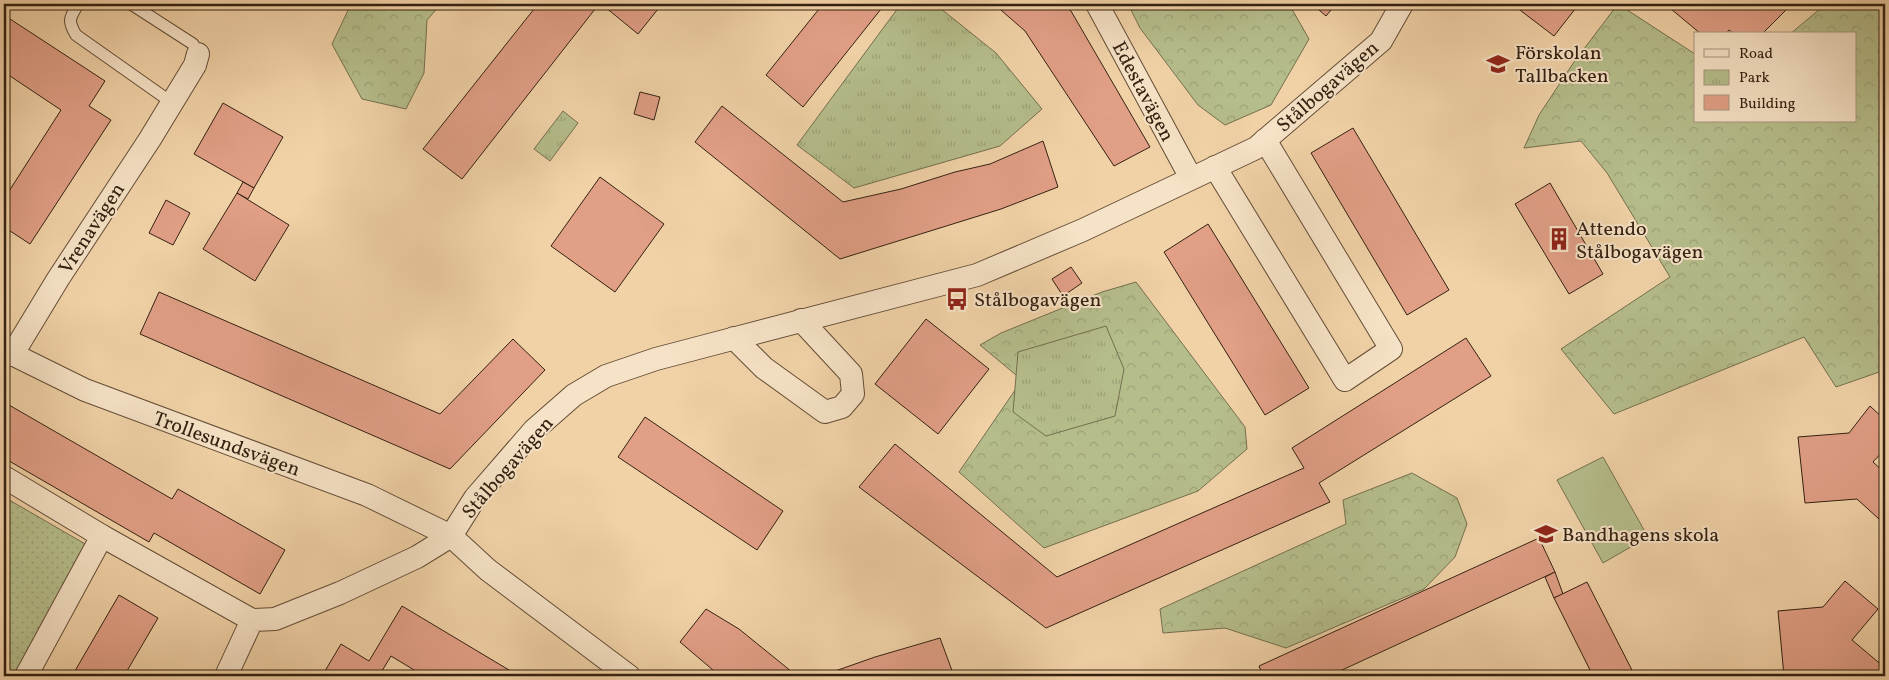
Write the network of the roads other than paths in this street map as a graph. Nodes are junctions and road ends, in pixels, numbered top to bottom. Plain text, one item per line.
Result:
1 (78, 4) edge
2 (131, 4) edge
3 (1097, 4) edge
4 (1402, 4) edge
5 (198, 54) joint
6 (171, 102) junction
7 (1265, 140) junction
8 (1215, 167) junction
9 (1191, 178) junction
10 (802, 320) junction
11 (734, 338) junction
12 (8, 352) edge
13 (4, 477) edge
14 (102, 536) junction
15 (451, 536) junction
16 (252, 620) junction
17 (26, 676) edge
18 (226, 676) edge
19 (629, 676) edge

1 - 6 lane
2 - 5 lane, Vrenavägen
3 - 9 street, Edestavägen
4 - 7 street, Stålbogavägen
5 - 6 street, Vrenavägen
6 - 12 street, Vrenavägen
7 - 8 street, Stålbogavägen
7 - 8 street, Stålbogavägen
8 - 9 street, Stålbogavägen
9 - 10 street, Stålbogavägen
10 - 11 street, Stålbogavägen
10 - 11 street
11 - 15 street, Stålbogavägen
12 - 15 street, Trollesundsvägen
13 - 14 street
14 - 16 street
14 - 17 street
15 - 16 street
15 - 19 street, Trollesundsvägen
16 - 18 street

